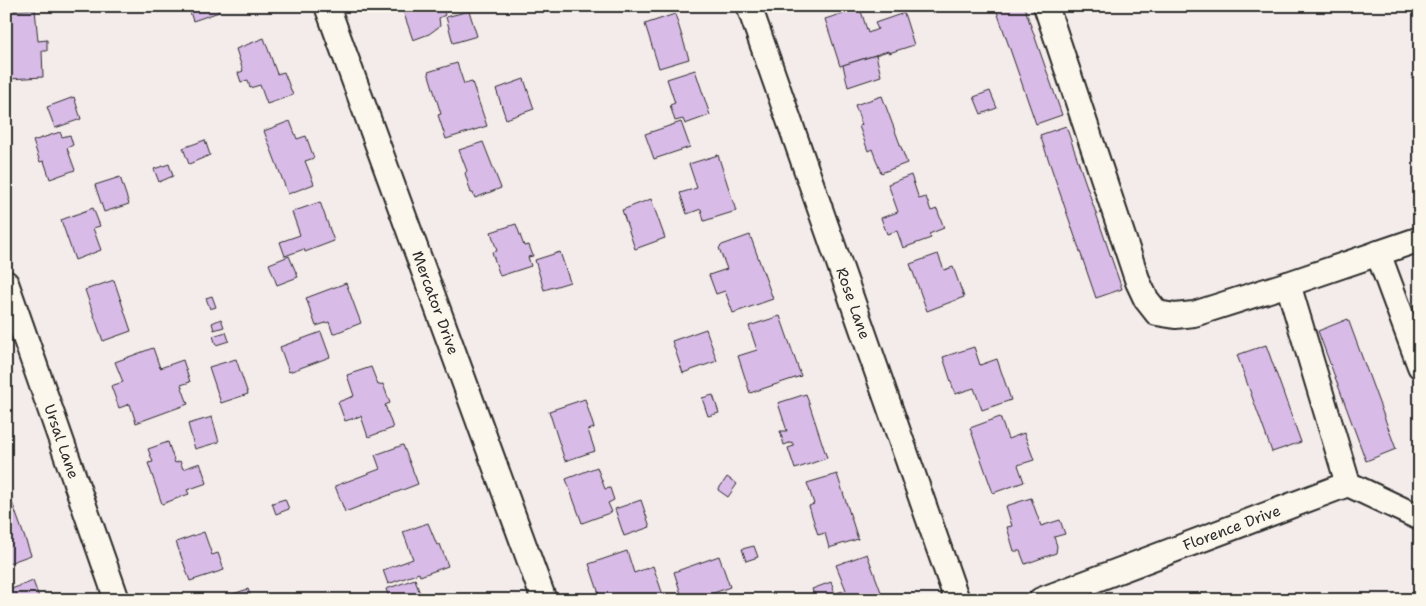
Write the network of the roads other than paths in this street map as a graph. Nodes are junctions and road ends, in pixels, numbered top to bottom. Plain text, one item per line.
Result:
1 (327, 6) edge
2 (749, 6) edge
3 (1046, 6) edge
4 (1420, 239) edge
5 (1378, 253) junction
6 (6, 283) edge
7 (1288, 284) junction
8 (1413, 328) edge
9 (1420, 366) edge
10 (1348, 484) junction
11 (1420, 518) edge
12 (117, 600) edge
13 (544, 600) edge
14 (957, 600) edge
15 (1041, 600) edge

1 - 13 street, Mercator Drive
2 - 14 street, Rose Lane
3 - 7 street
4 - 5 street
5 - 7 street
5 - 8 street
6 - 12 street, Ursal Lane
7 - 10 street
8 - 9 street
10 - 11 street
10 - 15 street, Florence Drive

